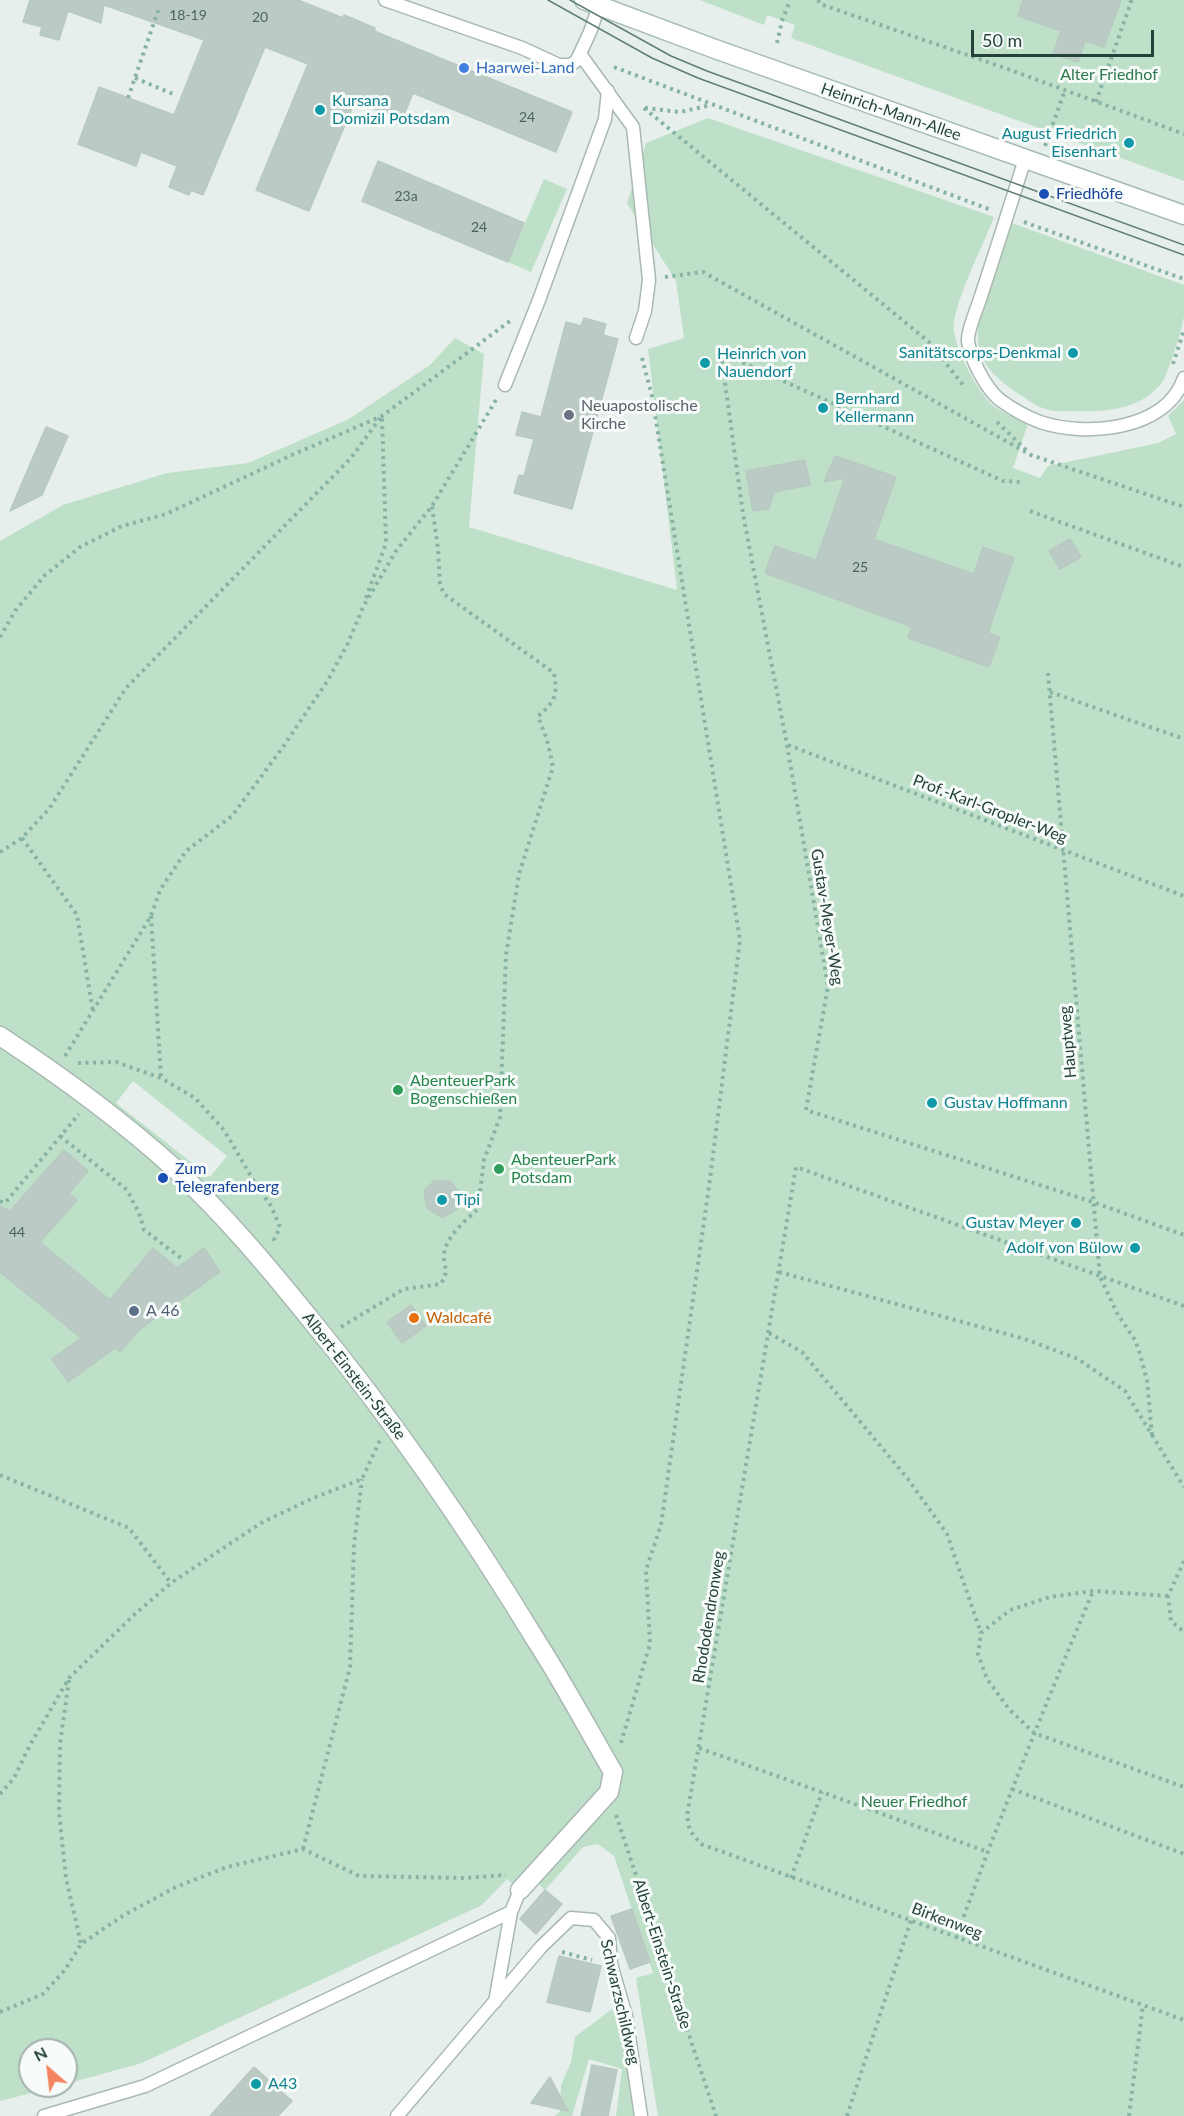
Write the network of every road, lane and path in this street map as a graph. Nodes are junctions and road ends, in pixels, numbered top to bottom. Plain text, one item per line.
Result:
1 (385, 0) edge
2 (790, 0) edge
3 (818, 0) edge
4 (1130, 0) edge
5 (595, 2) edge
6 (159, 8) dead end
7 (777, 43) dead end
8 (580, 54) junction
9 (620, 70) dead end
10 (135, 78) junction
11 (1065, 90) junction
12 (608, 91) junction
13 (173, 94) dead end
14 (128, 98) dead end
15 (1096, 102) junction
16 (712, 105) junction
17 (644, 108) junction
18 (1049, 132) dead end
19 (1184, 134) edge
20 (1025, 159) junction
21 (1184, 215) edge
22 (1007, 216) junction
23 (1184, 279) edge
24 (649, 280) junction
25 (511, 320) dead end
26 (1184, 330) edge
27 (636, 338) joint
28 (1171, 368) dead end
29 (1184, 378) edge
30 (505, 385) joint
31 (966, 388) dead end
32 (989, 415) dead end
33 (382, 416) junction
34 (1031, 455) junction
35 (1024, 482) dead end
36 (432, 506) junction
37 (1184, 507) edge
38 (1030, 511) dead end
39 (1184, 567) edge
40 (363, 607) junction
41 (0, 637) edge
42 (1048, 673) dead end
43 (1050, 692) junction
44 (1184, 739) edge
45 (787, 745) junction
46 (22, 837) junction
47 (1064, 850) junction
48 (0, 852) edge
49 (1184, 896) edge
50 (151, 915) junction
51 (93, 1013) junction
52 (0, 1036) edge
53 (54, 1071) junction
54 (162, 1078) dead end
55 (64, 1130) dead end
56 (60, 1136) junction
57 (0, 1201) edge
58 (1094, 1202) junction
59 (1184, 1234) edge
60 (181, 1258) dead end
61 (779, 1272) junction
62 (1100, 1277) junction
63 (1184, 1306) edge
64 (769, 1333) junction
65 (326, 1337) junction
66 (392, 1422) junction
67 (1152, 1435) junction
68 (0, 1475) edge
69 (362, 1479) junction
70 (1184, 1487) edge
71 (1184, 1561) edge
72 (171, 1583) junction
73 (1093, 1591) junction
74 (1168, 1596) junction
75 (1184, 1632) edge
76 (981, 1633) junction
77 (69, 1678) junction
78 (1034, 1733) junction
79 (699, 1748) junction
80 (613, 1772) junction
81 (1184, 1787) edge
82 (1012, 1789) junction
83 (609, 1792) junction
84 (822, 1792) junction
85 (0, 1794) edge
86 (701, 1844) joint
87 (303, 1849) junction
88 (988, 1852) junction
89 (1184, 1854) edge
90 (791, 1878) junction
91 (524, 1887) junction
92 (511, 1912) junction
93 (912, 1920) junction
94 (956, 1938) junction
95 (81, 1944) junction
96 (541, 1947) junction
97 (611, 1964) junction
98 (494, 2003) junction
99 (1143, 2006) junction
100 (0, 2012) edge
101 (1184, 2020) edge
102 (44, 2116) edge
103 (397, 2116) edge
104 (642, 2116) edge
105 (716, 2116) edge
106 (847, 2116) edge
107 (1129, 2116) edge

1 - 8 lane
2 - 7 path
3 - 11 path
4 - 15 path
5 - 8 lane, Heinrich-Mann-Allee
5 - 20 street, Heinrich-Mann-Allee
6 - 10 path
8 - 12 lane
9 - 16 path
10 - 13 path
10 - 14 path
11 - 15 path
11 - 18 path
12 - 17 path
12 - 24 lane
12 - 30 lane
15 - 19 path
16 - 17 path
16 - 22 path
17 - 31 path
20 - 21 street, Heinrich-Mann-Allee
20 - 22 lane
22 - 23 path
22 - 29 lane
24 - 27 lane
24 - 34 path
25 - 33 path
26 - 28 path
27 - 80 path
30 - 36 path
32 - 34 path
33 - 40 path
33 - 41 path
33 - 46 path
34 - 37 path
35 - 45 path, Gustav-Meyer-Weg
36 - 40 path
36 - 65 path
38 - 39 path
40 - 50 path
42 - 43 path, Hauptweg
43 - 44 path
43 - 47 path, Hauptweg
45 - 47 path, Prof.-Karl-Gropler-Weg
45 - 58 path, Gustav-Meyer-Weg
46 - 48 path
46 - 51 path
47 - 49 path, Prof.-Karl-Gropler-Weg
47 - 58 path, Hauptweg
50 - 51 path
50 - 54 path
51 - 53 path
52 - 53 street, Albert-Einstein-Straße
53 - 65 street, Albert-Einstein-Straße
55 - 56 path
56 - 57 path
56 - 60 path
58 - 59 path, Gustav-Meyer-Weg
58 - 62 path, Hauptweg
61 - 62 path, Rhododendronweg
61 - 64 path, Rhododendronweg
61 - 67 path, Hauptweg
62 - 63 path
62 - 67 path, Hauptweg
64 - 76 path
64 - 79 path, Rhododendronweg
65 - 66 street, Albert-Einstein-Straße
66 - 69 path
66 - 80 street, Albert-Einstein-Straße
67 - 70 path, Hauptweg
68 - 72 path
69 - 72 path
69 - 87 path
71 - 74 path
72 - 77 path
73 - 74 path
73 - 76 path
73 - 78 path
74 - 75 path
76 - 78 path
77 - 85 path
77 - 95 path
78 - 81 path
78 - 82 path
79 - 84 path
79 - 86 path, Rhododendronweg
80 - 83 street
82 - 88 path
82 - 89 path
83 - 91 street
83 - 105 path, Albert-Einstein-Straße
84 - 88 path
84 - 90 path
86 - 90 path, Birkenweg
87 - 91 path
87 - 95 path
88 - 94 path
90 - 93 path, Birkenweg
91 - 92 lane
92 - 98 lane
92 - 102 lane
93 - 94 path, Birkenweg
93 - 106 path
94 - 99 path, Birkenweg
95 - 100 path
96 - 97 path
96 - 97 lane, Schwarzschildweg
96 - 98 lane, Schwarzschildweg
97 - 104 lane, Schwarzschildweg
98 - 103 lane, Schwarzschildweg
99 - 101 path, Birkenweg
99 - 107 path

